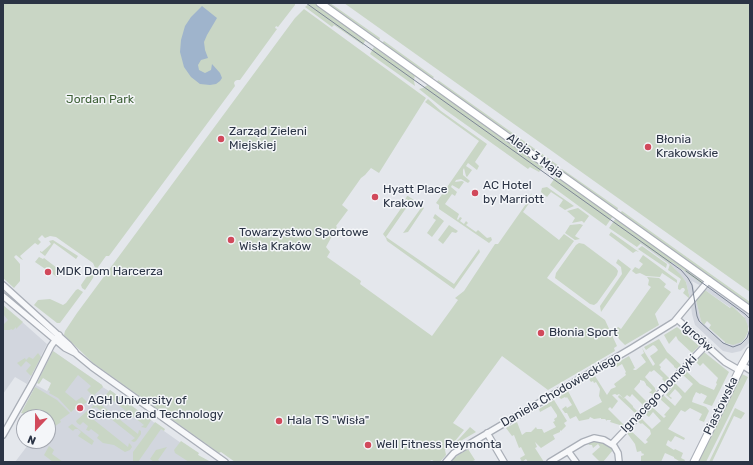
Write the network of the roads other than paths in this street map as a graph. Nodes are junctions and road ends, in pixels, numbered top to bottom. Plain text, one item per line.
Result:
1 (320, 3) edge
2 (709, 280) junction
3 (3, 285) edge
4 (11, 292) junction
5 (4, 297) edge
6 (750, 310) edge
7 (677, 319) junction
8 (57, 337) junction
9 (706, 345) junction
10 (750, 351) edge
11 (740, 368) junction
12 (750, 370) edge
13 (487, 433) junction
14 (3, 435) edge
15 (612, 444) junction
16 (568, 451) junction
17 (225, 462) edge
18 (446, 462) edge
19 (504, 462) edge
20 (550, 462) edge
21 (576, 462) edge
22 (619, 462) edge
23 (694, 462) edge

1 - 2 street, Aleja 3 Maja
2 - 6 street, Aleja 3 Maja
2 - 7 street, Igrców
3 - 4 street
4 - 5 street
4 - 8 street
5 - 8 street
7 - 9 street, Igrców
7 - 13 street, Daniela Chodowieckiego
8 - 14 street
8 - 17 street
9 - 11 street, Igrców
9 - 15 street, Ignacego Domeyki
10 - 11 street, Piastowska
11 - 12 street, Igrców
11 - 23 street, Piastowska
13 - 18 street, Daniela Chodowieckiego
13 - 19 street
15 - 16 street
15 - 22 street
16 - 20 street
16 - 21 street

